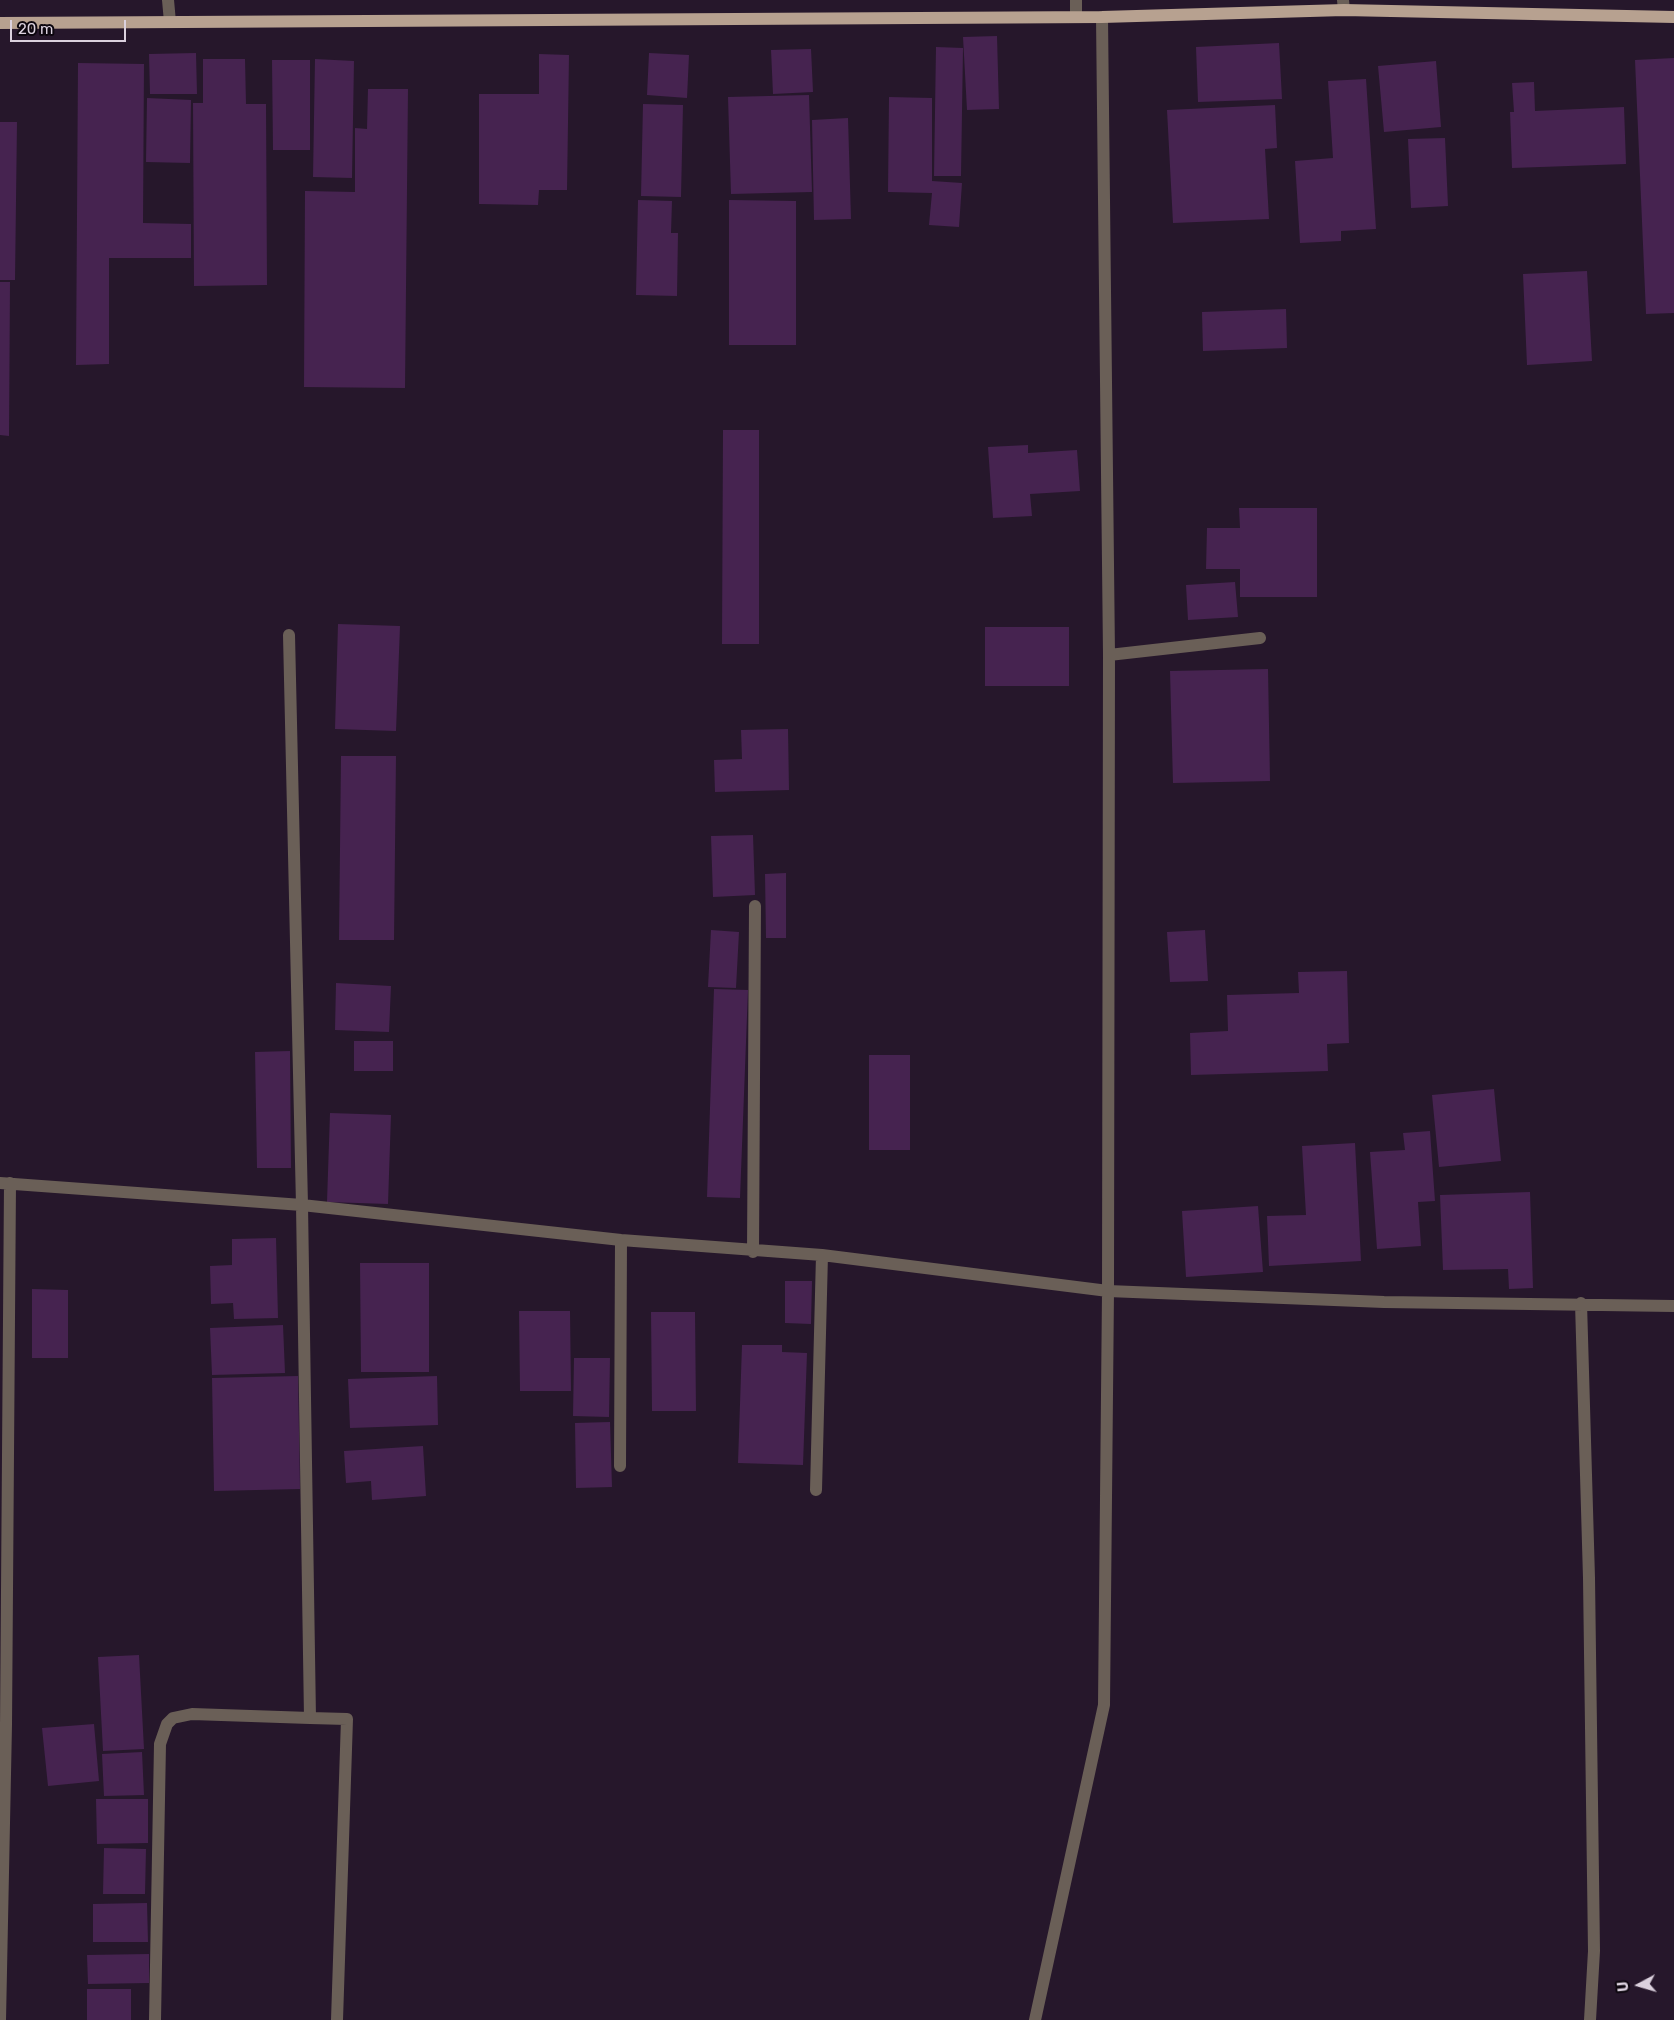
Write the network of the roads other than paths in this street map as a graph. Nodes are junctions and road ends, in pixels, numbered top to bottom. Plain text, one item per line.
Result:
1 (168, 0) edge
2 (1076, 0) edge
3 (1344, 5) edge
4 (1674, 16) edge
5 (1076, 17) junction
6 (1102, 17) junction
7 (170, 22) junction
8 (0, 23) edge
9 (289, 634) dead end
10 (1260, 638) dead end
11 (1109, 655) junction
12 (754, 906) dead end
13 (5, 1183) edge
14 (302, 1205) junction
15 (621, 1240) junction
16 (753, 1252) junction
17 (822, 1255) junction
18 (1108, 1290) junction
19 (1580, 1304) junction
20 (1674, 1306) edge
21 (620, 1466) dead end
22 (816, 1490) dead end
23 (310, 1718) junction
24 (3, 1725) edge
25 (0, 2020) edge
26 (155, 2020) edge
27 (337, 2020) edge
28 (1035, 2020) edge
29 (1590, 2020) edge

1 - 7 street
2 - 5 street
3 - 4 main road
3 - 6 main road
5 - 6 main road
5 - 7 main road
6 - 11 street
7 - 8 main road
9 - 14 street
10 - 11 street
11 - 18 street
12 - 16 street
13 - 14 street
13 - 24 street
14 - 15 street
14 - 23 street
15 - 16 street
15 - 21 street
16 - 17 street
17 - 18 street
17 - 22 street
18 - 19 street
18 - 28 street
19 - 20 street
19 - 29 street
23 - 26 street
23 - 27 street
24 - 25 street

